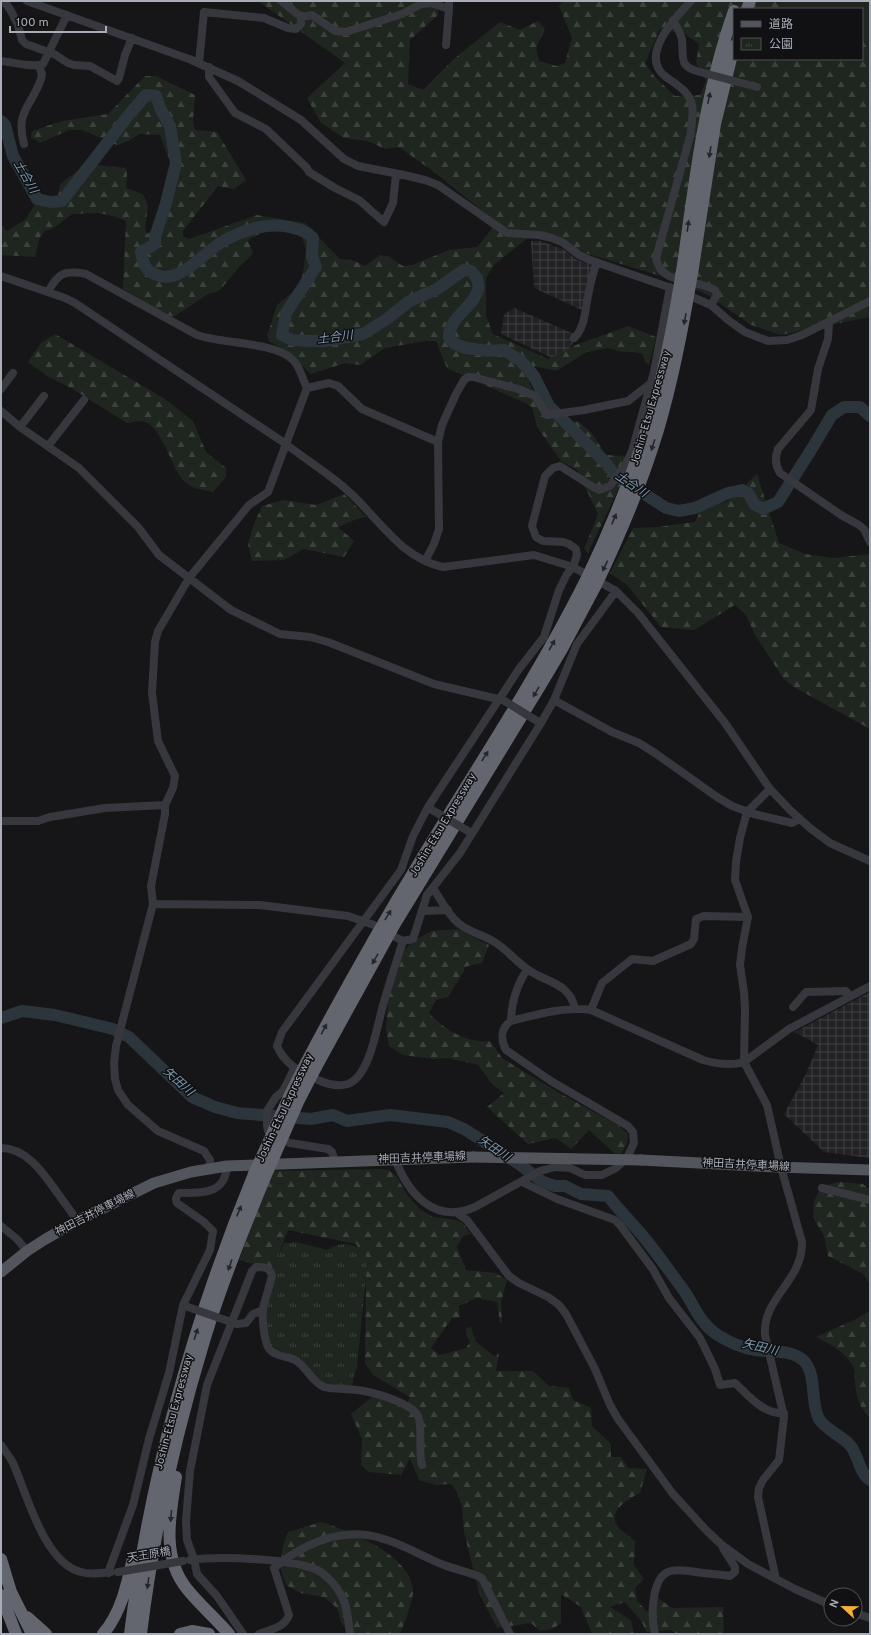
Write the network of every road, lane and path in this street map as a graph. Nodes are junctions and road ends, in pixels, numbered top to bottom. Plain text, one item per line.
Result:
1 (2, 1) edge
2 (27, 1) edge
3 (281, 1) edge
4 (691, 1) edge
5 (449, 5) edge
6 (733, 13) edge
7 (67, 15) junction
8 (301, 17) junction
9 (673, 20) junction
10 (132, 38) junction
11 (446, 45) dead end
12 (733, 49) edge
13 (49, 53) junction
14 (1, 61) edge
15 (199, 63) junction
16 (39, 66) junction
17 (209, 67) junction
18 (757, 87) dead end
19 (24, 144) dead end
20 (396, 174) junction
21 (597, 262) junction
22 (688, 266) junction
23 (1, 276) edge
24 (670, 287) junction
25 (48, 292) junction
26 (870, 301) edge
27 (711, 305) junction
28 (829, 322) junction
29 (574, 338) dead end
30 (13, 373) dead end
31 (650, 384) junction
32 (307, 388) junction
33 (1, 389) edge
34 (44, 396) dead end
35 (84, 400) dead end
36 (1, 411) edge
37 (20, 427) junction
38 (438, 442) junction
39 (286, 444) junction
40 (48, 446) junction
41 (870, 542) edge
42 (425, 561) junction
43 (573, 568) junction
44 (189, 578) junction
45 (616, 591) junction
46 (501, 700) junction
47 (554, 700) junction
48 (539, 722) junction
49 (770, 789) junction
50 (164, 805) junction
51 (430, 808) junction
52 (747, 812) junction
53 (800, 819) junction
54 (1, 821) edge
55 (470, 832) junction
56 (870, 861) edge
57 (433, 888) junction
58 (153, 904) junction
59 (448, 910) junction
60 (423, 911) junction
61 (748, 917) junction
62 (364, 921) junction
63 (374, 925) dead end
64 (528, 970) junction
65 (870, 986) edge
66 (850, 996) junction
67 (793, 1007) dead end
68 (574, 1009) junction
69 (591, 1010) junction
70 (511, 1021) junction
71 (744, 1062) junction
72 (294, 1069) junction
73 (1, 1148) edge
74 (395, 1159) junction
75 (335, 1161) junction
76 (227, 1166) junction
77 (781, 1167) junction
78 (209, 1168) junction
79 (870, 1170) edge
80 (259, 1176) junction
81 (524, 1180) junction
82 (822, 1188) dead end
83 (870, 1200) edge
84 (458, 1213) junction
85 (77, 1221) junction
86 (1, 1226) edge
87 (27, 1251) junction
88 (1, 1272) edge
89 (186, 1306) junction
90 (263, 1310) junction
91 (230, 1321) junction
92 (204, 1341) junction
93 (180, 1384) junction
94 (784, 1413) junction
95 (1, 1445) edge
96 (422, 1465) dead end
97 (722, 1545) junction
98 (1, 1559) edge
99 (194, 1560) junction
100 (281, 1562) junction
101 (108, 1573) junction
102 (776, 1579) junction
103 (6, 1594) edge
104 (823, 1601) edge
105 (8, 1614) junction
106 (280, 1630) edge
107 (245, 1633) edge
108 (16, 1634) edge
109 (22, 1634) edge
110 (32, 1634) edge
111 (46, 1634) edge
112 (103, 1634) edge
113 (130, 1634) edge
114 (141, 1634) edge
115 (180, 1634) edge
116 (209, 1634) edge
117 (229, 1634) edge
118 (259, 1634) edge
119 (350, 1634) edge
120 (510, 1634) edge
121 (655, 1634) edge

1 - 13 street
2 - 7 street
3 - 8 street
4 - 9 street
5 - 8 street
5 - 11 street
22 -> 6 highway, Joshin-Etsu Expressway
7 - 10 street
7 - 13 street
8 - 15 street
9 - 18 street, bridge
9 - 27 street
10 - 13 street
10 - 15 street
12 -> 22 highway, Joshin-Etsu Expressway
13 - 16 street
14 - 16 street
15 - 17 street
16 - 19 street
17 - 20 street
17 - 20 street
20 - 21 street
21 - 24 street
21 - 29 street
22 - 80 highway, Joshin-Etsu Expressway, bridge
23 - 25 street
24 - 27 street
24 - 31 street
25 - 32 street
25 - 39 street
26 - 28 street
27 - 28 street
28 - 41 street
30 - 33 street
31 - 38 street
31 - 43 street
32 - 38 street
32 - 39 street
34 - 37 street
35 - 40 street
36 - 37 street
37 - 40 street
38 - 42 street
39 - 42 street
39 - 44 street
40 - 44 street
42 - 43 street
43 - 45 street
43 - 46 street
44 - 46 street
44 - 50 street
45 - 47 street
45 - 49 street
46 - 48 street, bridge
46 - 51 street
47 - 48 street
47 - 52 street
48 - 55 street
49 - 52 street
49 - 53 street
50 - 54 street
50 - 58 street
51 - 55 street, bridge
51 - 62 street
52 - 53 street
52 - 61 street
53 - 56 street
55 - 57 street
57 - 59 street
57 - 60 street
58 - 62 street
58 - 78 street
59 - 60 street
59 - 64 street
60 - 72 street
61 - 69 street
61 - 71 street
62 - 63 street
62 - 72 street
64 - 68 street
64 - 70 street
65 - 66 street
66 - 67 street
66 - 71 street
68 - 69 street
68 - 70 street
69 - 71 street
70 - 81 street
71 - 77 street
72 - 75 street
73 - 85 street
74 - 75 main road, 神田吉井停車場線
74 - 77 main road, 神田吉井停車場線, bridge
74 - 84 street
75 - 76 main road, 神田吉井停車場線
76 - 78 main road, 神田吉井停車場線
76 - 89 street
77 - 79 main road, 神田吉井停車場線
77 - 94 street
78 - 85 main road, 神田吉井停車場線
80 -> 92 highway, Joshin-Etsu Expressway
93 -> 80 highway, Joshin-Etsu Expressway
81 - 84 street
81 - 94 street
82 - 83 street
84 - 97 street
85 - 87 main road, 神田吉井停車場線
86 - 87 street
87 - 88 main road, 神田吉井停車場線
89 - 91 street, bridge
89 - 101 street
90 - 91 street
90 - 91 street
90 - 96 street
91 - 99 street
92 -> 114 highway, Joshin-Etsu Expressway
92 -> 117 highway
93 - 112 highway
93 - 113 highway, Joshin-Etsu Expressway
94 - 102 street
95 - 101 street, 天王原橋
97 - 102 street
97 - 121 street
98 - 103 highway
99 - 100 street, 天王原橋
99 - 101 street, 天王原橋, bridge
99 - 107 street
100 - 106 street
100 - 119 street, 天王原橋
100 - 120 street
102 - 104 street
103 - 105 highway
103 - 110 highway
103 - 111 highway
105 - 108 highway
105 - 109 highway
106 - 118 street
115 - 116 highway

